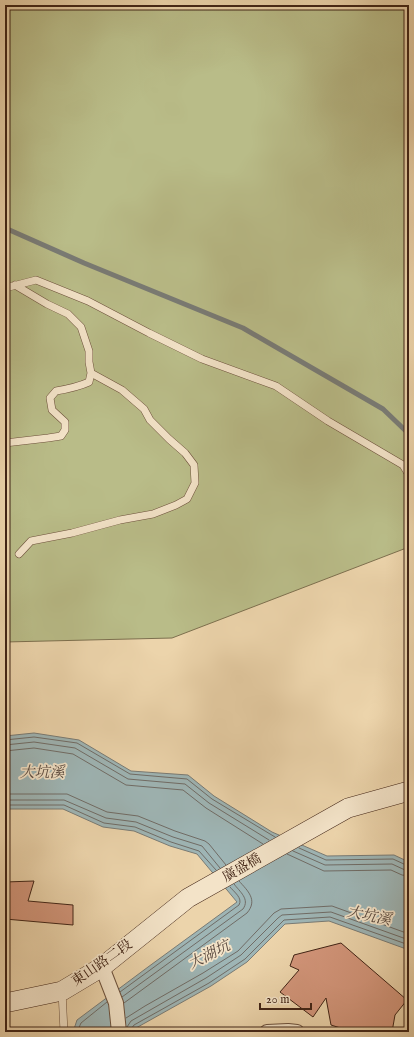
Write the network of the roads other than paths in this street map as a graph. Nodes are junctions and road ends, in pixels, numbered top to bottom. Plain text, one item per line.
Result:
1 (15, 285) junction
2 (5, 286) edge
3 (91, 372) junction
4 (5, 442) edge
5 (409, 475) edge
6 (19, 554) dead end
7 (409, 792) edge
8 (188, 898) joint
9 (102, 966) junction
10 (62, 991) junction
11 (5, 1003) edge
12 (64, 1032) edge
13 (120, 1032) edge
14 (267, 1032) edge
15 (297, 1032) edge

1 - 2 lane
1 - 3 lane
1 - 5 lane
3 - 4 lane
3 - 6 lane
7 - 8 main road, 廣盛橋
8 - 9 main road, 東山路二段
9 - 10 main road, 東山路二段
9 - 13 street
10 - 11 main road, 東山路二段
10 - 12 lane
14 - 15 street

